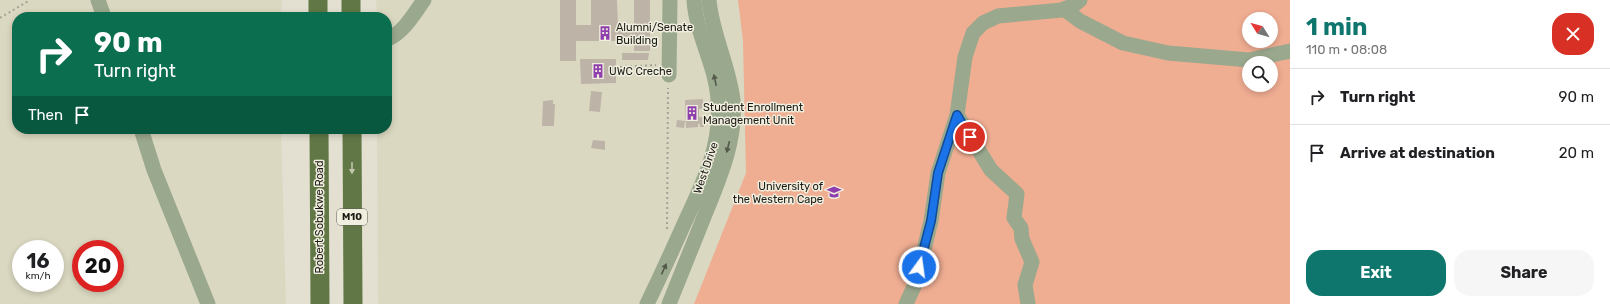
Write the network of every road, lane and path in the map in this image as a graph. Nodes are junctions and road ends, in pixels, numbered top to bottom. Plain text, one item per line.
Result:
1 (30, 0) edge
2 (98, 0) edge
3 (318, 0) edge
4 (351, 0) edge
5 (424, 0) edge
6 (670, 0) edge
7 (694, 0) edge
8 (709, 0) edge
9 (1080, 0) edge
10 (1064, 9) junction
11 (102, 12) edge
12 (318, 12) edge
13 (351, 12) edge
14 (0, 18) edge
15 (392, 37) edge
16 (1290, 51) edge
17 (656, 58) dead end
18 (656, 66) junction
19 (620, 67) dead end
20 (664, 76) junction
21 (957, 115) junction
22 (143, 134) edge
23 (319, 134) edge
24 (352, 134) edge
25 (667, 231) dead end
26 (208, 304) edge
27 (320, 304) edge
28 (353, 304) edge
29 (648, 304) edge
30 (669, 304) edge
31 (906, 304) edge
32 (1028, 304) edge

1 - 14 path
2 - 11 lane
3 - 12 main road
4 - 13 main road
5 - 15 lane
6 - 20 lane
29 -> 7 lane, West Drive
8 -> 30 lane, West Drive
9 - 10 lane
10 - 16 lane
10 - 21 lane
17 - 18 path
18 - 19 path
18 - 20 path
20 - 25 path
21 - 31 lane
21 - 32 lane
22 - 26 lane
23 - 27 main road, Robert Sobukwe Road
24 -> 28 main road, M10

